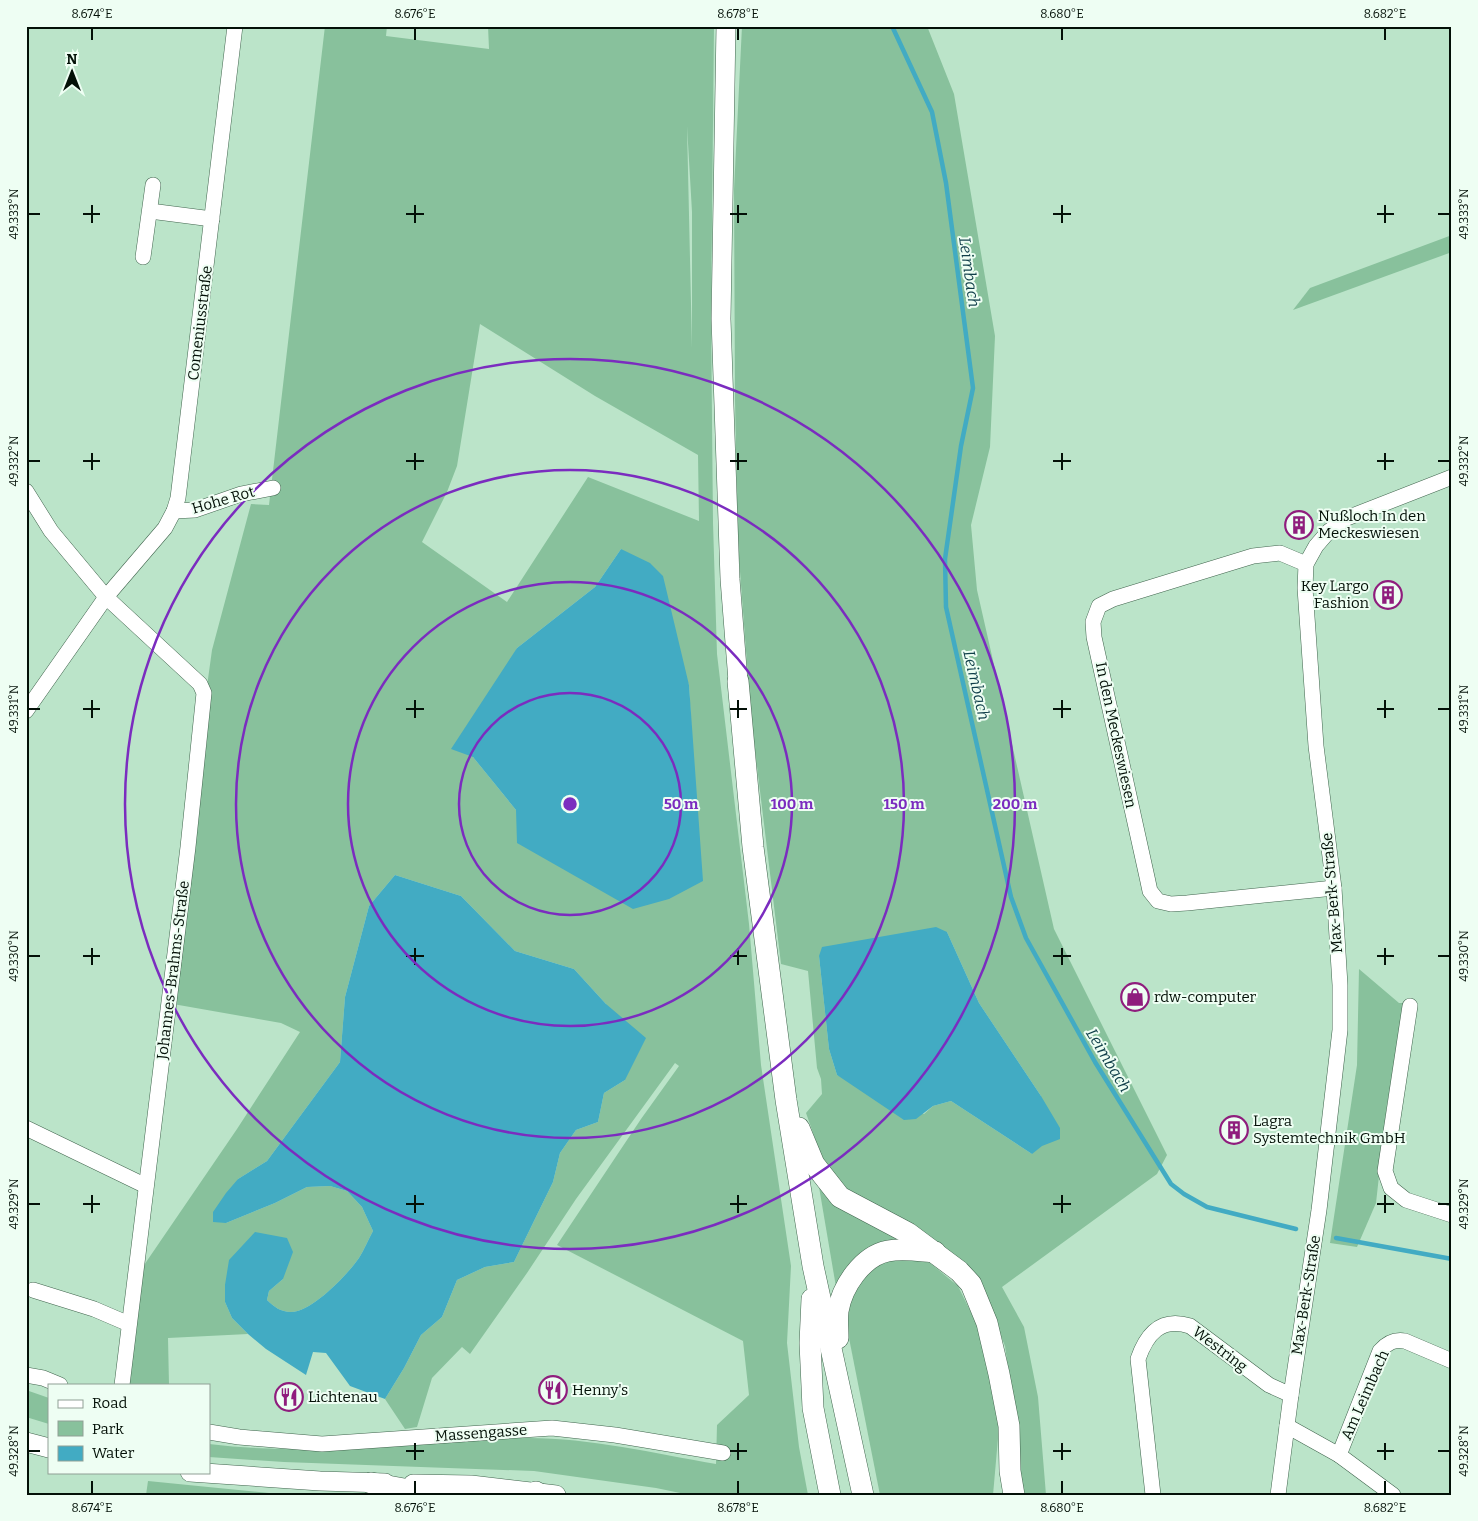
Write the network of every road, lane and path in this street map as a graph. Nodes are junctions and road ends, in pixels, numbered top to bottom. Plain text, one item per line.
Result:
1 (236, 26) edge
2 (726, 26) edge
3 (153, 184) dead end
4 (150, 212) junction
5 (212, 219) junction
6 (143, 257) dead end
7 (1452, 477) edge
8 (272, 488) dead end
9 (26, 491) edge
10 (174, 511) junction
11 (1306, 564) junction
12 (106, 596) junction
13 (738, 681) joint
14 (26, 711) edge
15 (1334, 888) junction
16 (1410, 1006) dead end
17 (786, 1100) junction
18 (26, 1128) edge
19 (146, 1186) junction
20 (1452, 1215) edge
21 (935, 1252) junction
22 (813, 1266) junction
23 (32, 1290) dead end
24 (129, 1324) junction
25 (1452, 1361) edge
26 (26, 1375) edge
27 (58, 1384) edge
28 (122, 1384) edge
29 (840, 1391) junction
30 (1291, 1395) junction
31 (1286, 1426) junction
32 (210, 1432) edge
33 (26, 1442) edge
34 (48, 1448) edge
35 (723, 1453) dead end
36 (1339, 1455) junction
37 (1010, 1470) junction
38 (210, 1474) edge
39 (371, 1483) junction
40 (542, 1494) edge
41 (437, 1495) edge
42 (830, 1495) edge
43 (863, 1495) edge
44 (1005, 1495) edge
45 (1014, 1495) edge
46 (1153, 1495) edge
47 (1278, 1495) edge
48 (1393, 1495) edge

1 - 5 street, Comeniusstraße
2 - 13 main road
3 - 4 street
4 - 5 street
4 - 6 street
5 - 10 street, Comeniusstraße
7 - 11 street, Max-Berk-Straße
8 - 10 street, Hohe Rot
9 - 12 street
10 - 12 street, Comeniusstraße
11 - 15 street, Max-Berk-Straße
11 - 15 street, In den Meckeswiesen
12 - 14 street, Comeniusstraße
12 - 19 street, Johannes-Brahms-Straße
13 - 17 highway
15 - 30 street, Max-Berk-Straße
16 - 20 street
17 - 21 highway
17 - 22 highway
18 - 19 street
19 - 24 street, Johannes-Brahms-Straße
21 - 29 highway
21 - 37 highway
22 - 29 highway
22 - 42 highway
23 - 24 street
24 - 28 street, Johannes-Brahms-Straße
25 - 36 street, Am Leimbach
26 - 27 street
29 - 43 highway
30 - 31 street
30 - 46 street, Westring
31 - 36 street
31 - 47 street
32 - 35 street, Massengasse
33 - 34 main road
36 - 48 street
37 - 44 highway
37 - 45 highway
38 - 39 main road
39 - 40 main road
39 - 41 highway

